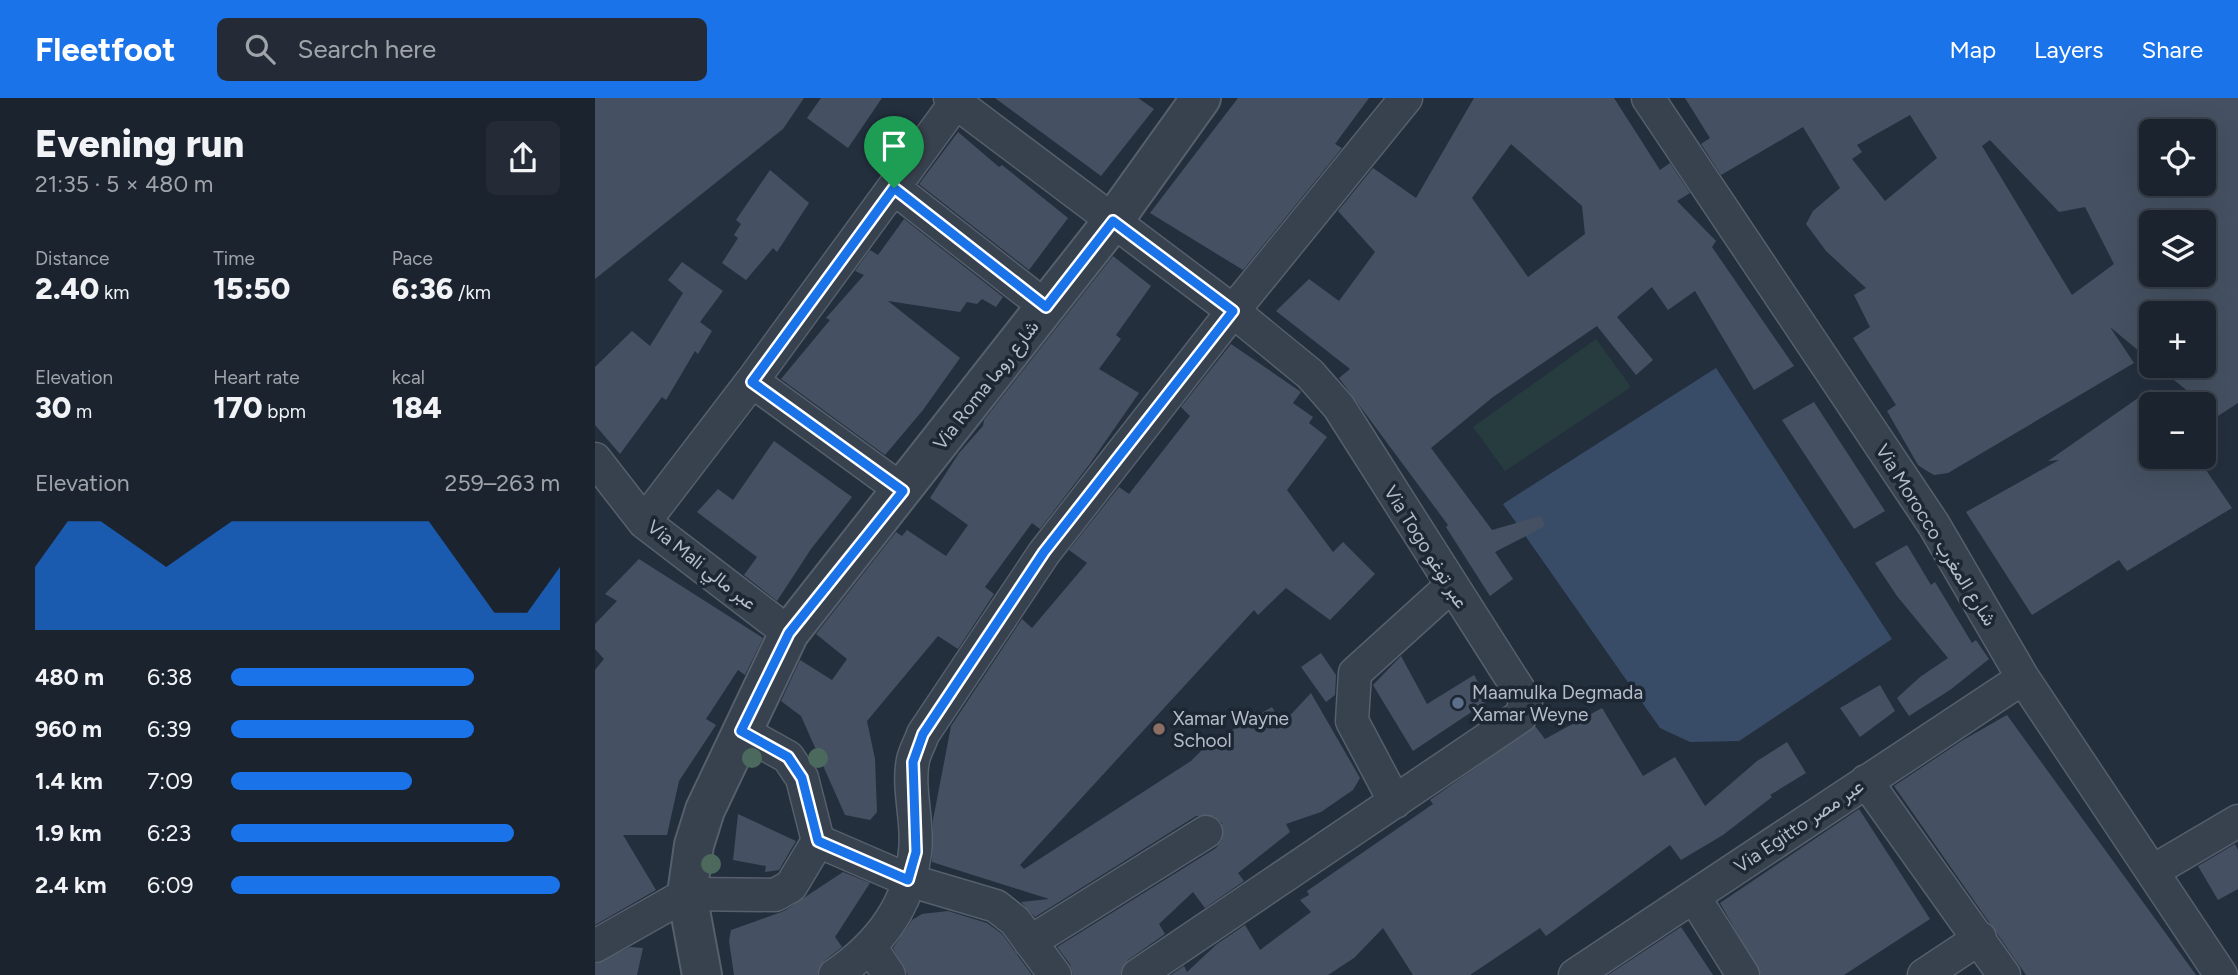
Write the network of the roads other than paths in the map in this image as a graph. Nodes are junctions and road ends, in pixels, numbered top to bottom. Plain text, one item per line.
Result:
1 (1201, 98) edge
2 (1406, 98) edge
3 (1648, 98) edge
4 (954, 100) edge
5 (894, 188) junction
6 (1113, 221) junction
7 (1046, 307) junction
8 (1233, 311) junction
9 (752, 382) junction
10 (595, 459) edge
11 (903, 491) junction
12 (644, 522) junction
13 (1451, 586) junction
14 (789, 633) junction
15 (2023, 678) junction
16 (741, 731) junction
17 (1866, 781) junction
18 (1395, 802) junction
19 (2238, 821) edge
20 (1206, 832) dead end
21 (818, 841) junction
22 (2153, 871) junction
23 (908, 880) junction
24 (687, 894) junction
25 (1694, 897) junction
26 (1980, 938) junction
27 (1030, 942) junction
28 (595, 946) edge
29 (870, 946) junction
30 (702, 975) edge
31 (835, 975) edge
32 (889, 975) edge
33 (1055, 975) edge
34 (1138, 975) edge
35 (1576, 975) edge
36 (1743, 975) edge
37 (1924, 975) edge
38 (2004, 975) edge
39 (2221, 975) edge

1 - 6 street, Via Roma شارع روما
2 - 8 street
3 - 15 street, Via Morocco شارع المغرب
4 - 5 street
4 - 6 street, Via Togo عبر توغو
5 - 7 street
5 - 9 street
6 - 7 street, Via Roma شارع روما
6 - 8 street, Via Togo عبر توغو
7 - 11 street, Via Roma شارع روما
8 - 13 street, Via Togo عبر توغو
8 - 23 street
9 - 11 street
9 - 12 street
10 - 12 street, Via Mali عبر مالي
11 - 14 street, Via Roma شارع روما
12 - 14 street, Via Mali عبر مالي
13 - 18 street
13 - 18 street, Via Togo عبر توغو
14 - 16 street, Via Roma شارع روما
15 - 17 street, Via Egitto عبر مصر
15 - 22 street, Via Morocco شارع المغرب
16 - 21 street
16 - 24 street, Via Roma شارع روما
17 - 25 street, Via Egitto عبر مصر
17 - 26 street
18 - 34 street, Via Togo عبر توغو
19 - 22 street
20 - 27 street
21 - 23 street
21 - 24 street
22 - 39 street, Via Morocco شارع المغرب
23 - 27 street
23 - 29 street
24 - 28 street
24 - 30 street, Via Roma شارع روما
25 - 35 street, Via Egitto عبر مصر
25 - 36 street
26 - 37 street
26 - 38 street
27 - 33 street
29 - 31 street
29 - 32 street

